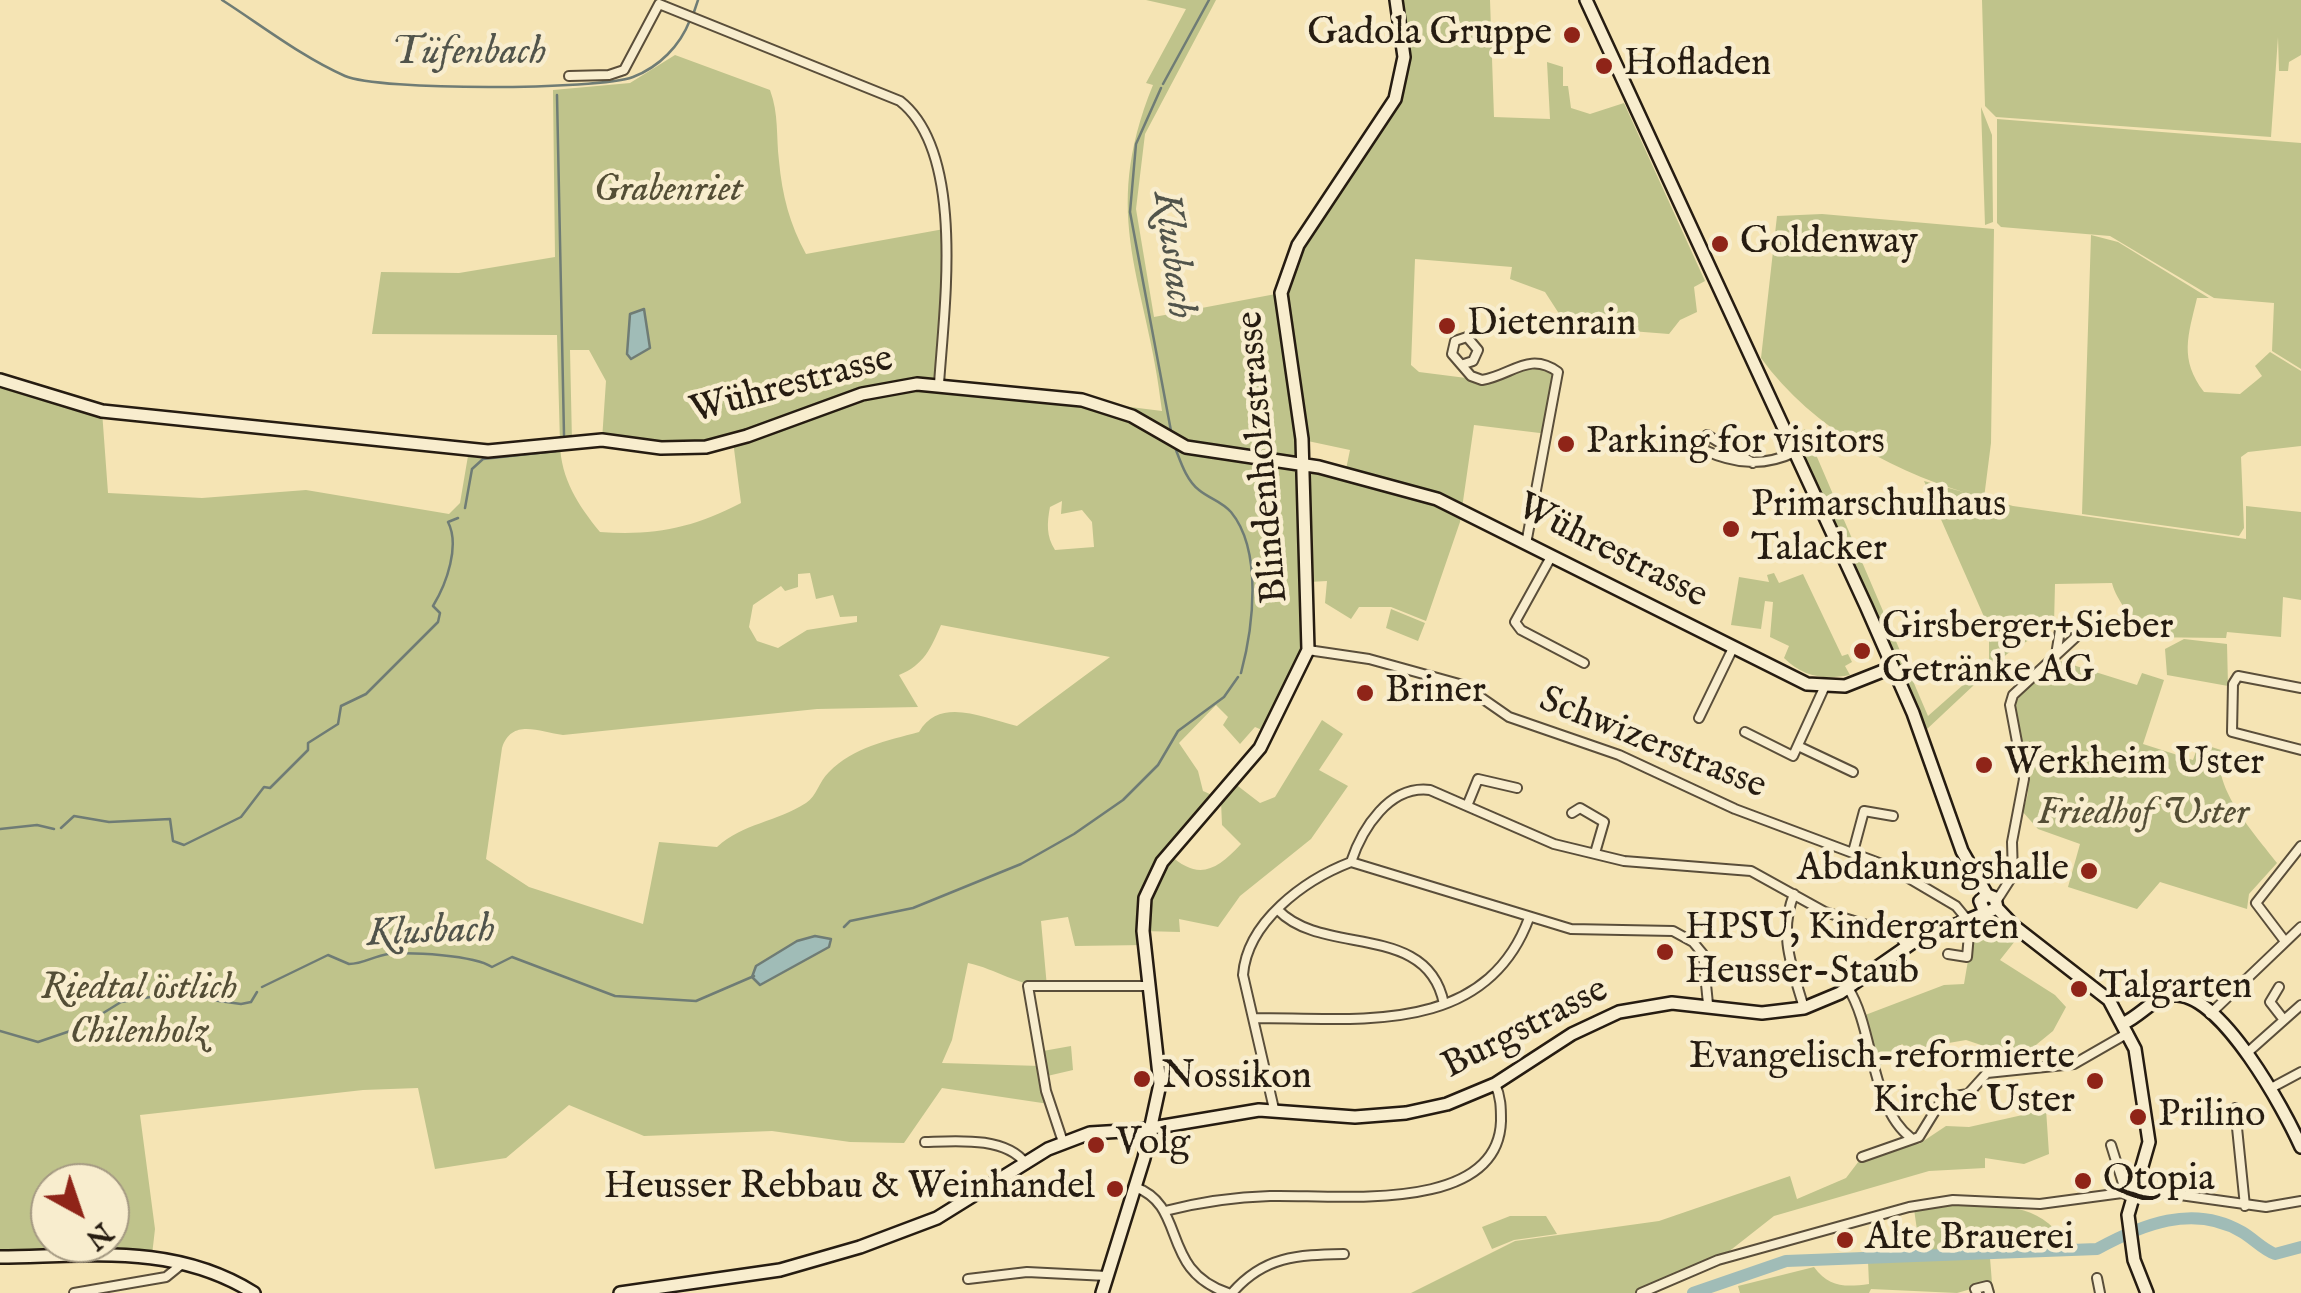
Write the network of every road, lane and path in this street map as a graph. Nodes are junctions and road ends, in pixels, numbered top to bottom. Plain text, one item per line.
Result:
1 (1396, 0) edge
2 (1586, 0) edge
3 (569, 76) dead end
4 (1464, 364) dead end
5 (0, 380) edge
6 (939, 384) junction
7 (1795, 452) junction
8 (1754, 463) junction
9 (1304, 464) junction
10 (1526, 544) junction
11 (1551, 556) junction
12 (1733, 648) junction
13 (1308, 650) junction
14 (2056, 655) dead end
15 (1584, 663) dead end
16 (1893, 667) junction
17 (1824, 688) junction
18 (2301, 688) edge
19 (1699, 718) dead end
20 (1745, 732) dead end
21 (1798, 746) junction
22 (2301, 750) edge
23 (1853, 772) dead end
24 (1517, 788) dead end
25 (1467, 806) junction
26 (1572, 813) dead end
27 (1893, 816) dead end
28 (2301, 846) edge
29 (1852, 852) junction
30 (1594, 853) junction
31 (1351, 862) junction
32 (1794, 894) junction
33 (1988, 905) junction
34 (1278, 910) junction
35 (1530, 918) junction
36 (1966, 918) junction
37 (2301, 927) edge
38 (2284, 940) junction
39 (1906, 946) junction
40 (1948, 954) dead end
41 (1150, 986) junction
42 (2279, 987) dead end
43 (1848, 988) junction
44 (1444, 1004) junction
45 (1708, 1004) junction
46 (2301, 1004) edge
47 (1804, 1008) junction
48 (2210, 1014) junction
49 (1254, 1018) junction
50 (2284, 1020) junction
51 (2126, 1028) junction
52 (2246, 1053) junction
53 (2301, 1072) edge
54 (1495, 1084) junction
55 (2273, 1087) junction
56 (2235, 1108) dead end
57 (1274, 1109) junction
58 (1150, 1129) junction
59 (1911, 1138) junction
60 (925, 1142) dead end
61 (1063, 1142) junction
62 (2111, 1145) dead end
63 (2301, 1146) edge
64 (1862, 1157) dead end
65 (1026, 1164) junction
66 (1135, 1186) junction
67 (2132, 1193) junction
68 (2301, 1201) edge
69 (2244, 1206) junction
70 (1164, 1212) junction
71 (1344, 1254) dead end
72 (0, 1257) edge
73 (184, 1262) junction
74 (1107, 1276) junction
75 (2097, 1278) dead end
76 (968, 1280) dead end
77 (74, 1293) edge
78 (254, 1293) edge
79 (620, 1293) edge
80 (1102, 1293) edge
81 (1230, 1293) edge
82 (1640, 1293) edge
83 (1977, 1293) edge
84 (1988, 1293) edge
85 (2100, 1293) edge
86 (2147, 1293) edge

1 - 9 street, Blindenholzstrasse
2 - 7 street
3 - 6 street
4 - 10 street
5 - 6 street, Wührestrasse
6 - 9 street, Wührestrasse
7 - 8 street
7 - 16 street
8 - 8 street
9 - 10 street, Wührestrasse
9 - 13 street, Blindenholzstrasse
10 - 11 street, Wührestrasse
11 - 12 street, Wührestrasse
11 - 15 street
12 - 17 street, Wührestrasse
12 - 19 street, Wührestrasse
13 - 29 street, Schwizerstrasse
13 - 41 street, Blindenholzstrasse
14 - 33 street
16 - 17 street
16 - 33 street
17 - 21 street
18 - 22 street
20 - 21 street
21 - 23 street
24 - 25 street
25 - 30 street
25 - 31 street
26 - 30 street
27 - 29 street
28 - 38 street
29 - 36 street, Schwizerstrasse
30 - 32 street
31 - 34 street
31 - 35 street
32 - 39 street
32 - 47 street
33 - 36 street, Burgstrasse
33 - 51 street
34 - 44 street
34 - 49 street
35 - 44 street
35 - 45 street
36 - 39 street, Burgstrasse
36 - 40 street
37 - 38 street
38 - 48 street
39 - 43 street, Burgstrasse
41 - 58 street, Blindenholzstrasse
41 - 61 street
42 - 50 street
43 - 47 street, Burgstrasse
43 - 59 street
44 - 49 street
45 - 47 street, Burgstrasse
45 - 54 street, Burgstrasse
46 - 50 street
48 - 51 street
48 - 52 street
49 - 57 street
50 - 52 street
51 - 59 street
51 - 67 street
52 - 55 street
53 - 55 street
54 - 57 street, Burgstrasse
54 - 70 street
55 - 63 street
56 - 69 street
57 - 58 street, Burgstrasse
58 - 61 street, Burgstrasse
58 - 66 street, Blindenholzstrasse
59 - 64 street
60 - 65 street
61 - 65 street, Burgstrasse
62 - 67 street
65 - 79 street, Burgstrasse
66 - 70 street
66 - 74 street, Blindenholzstrasse
67 - 69 street
67 - 82 street
67 - 86 street
68 - 69 street
70 - 81 street
71 - 81 street
72 - 73 street
73 - 77 street
73 - 78 street
74 - 76 street
74 - 80 street, Blindenholzstrasse
75 - 85 street
83 - 84 street

